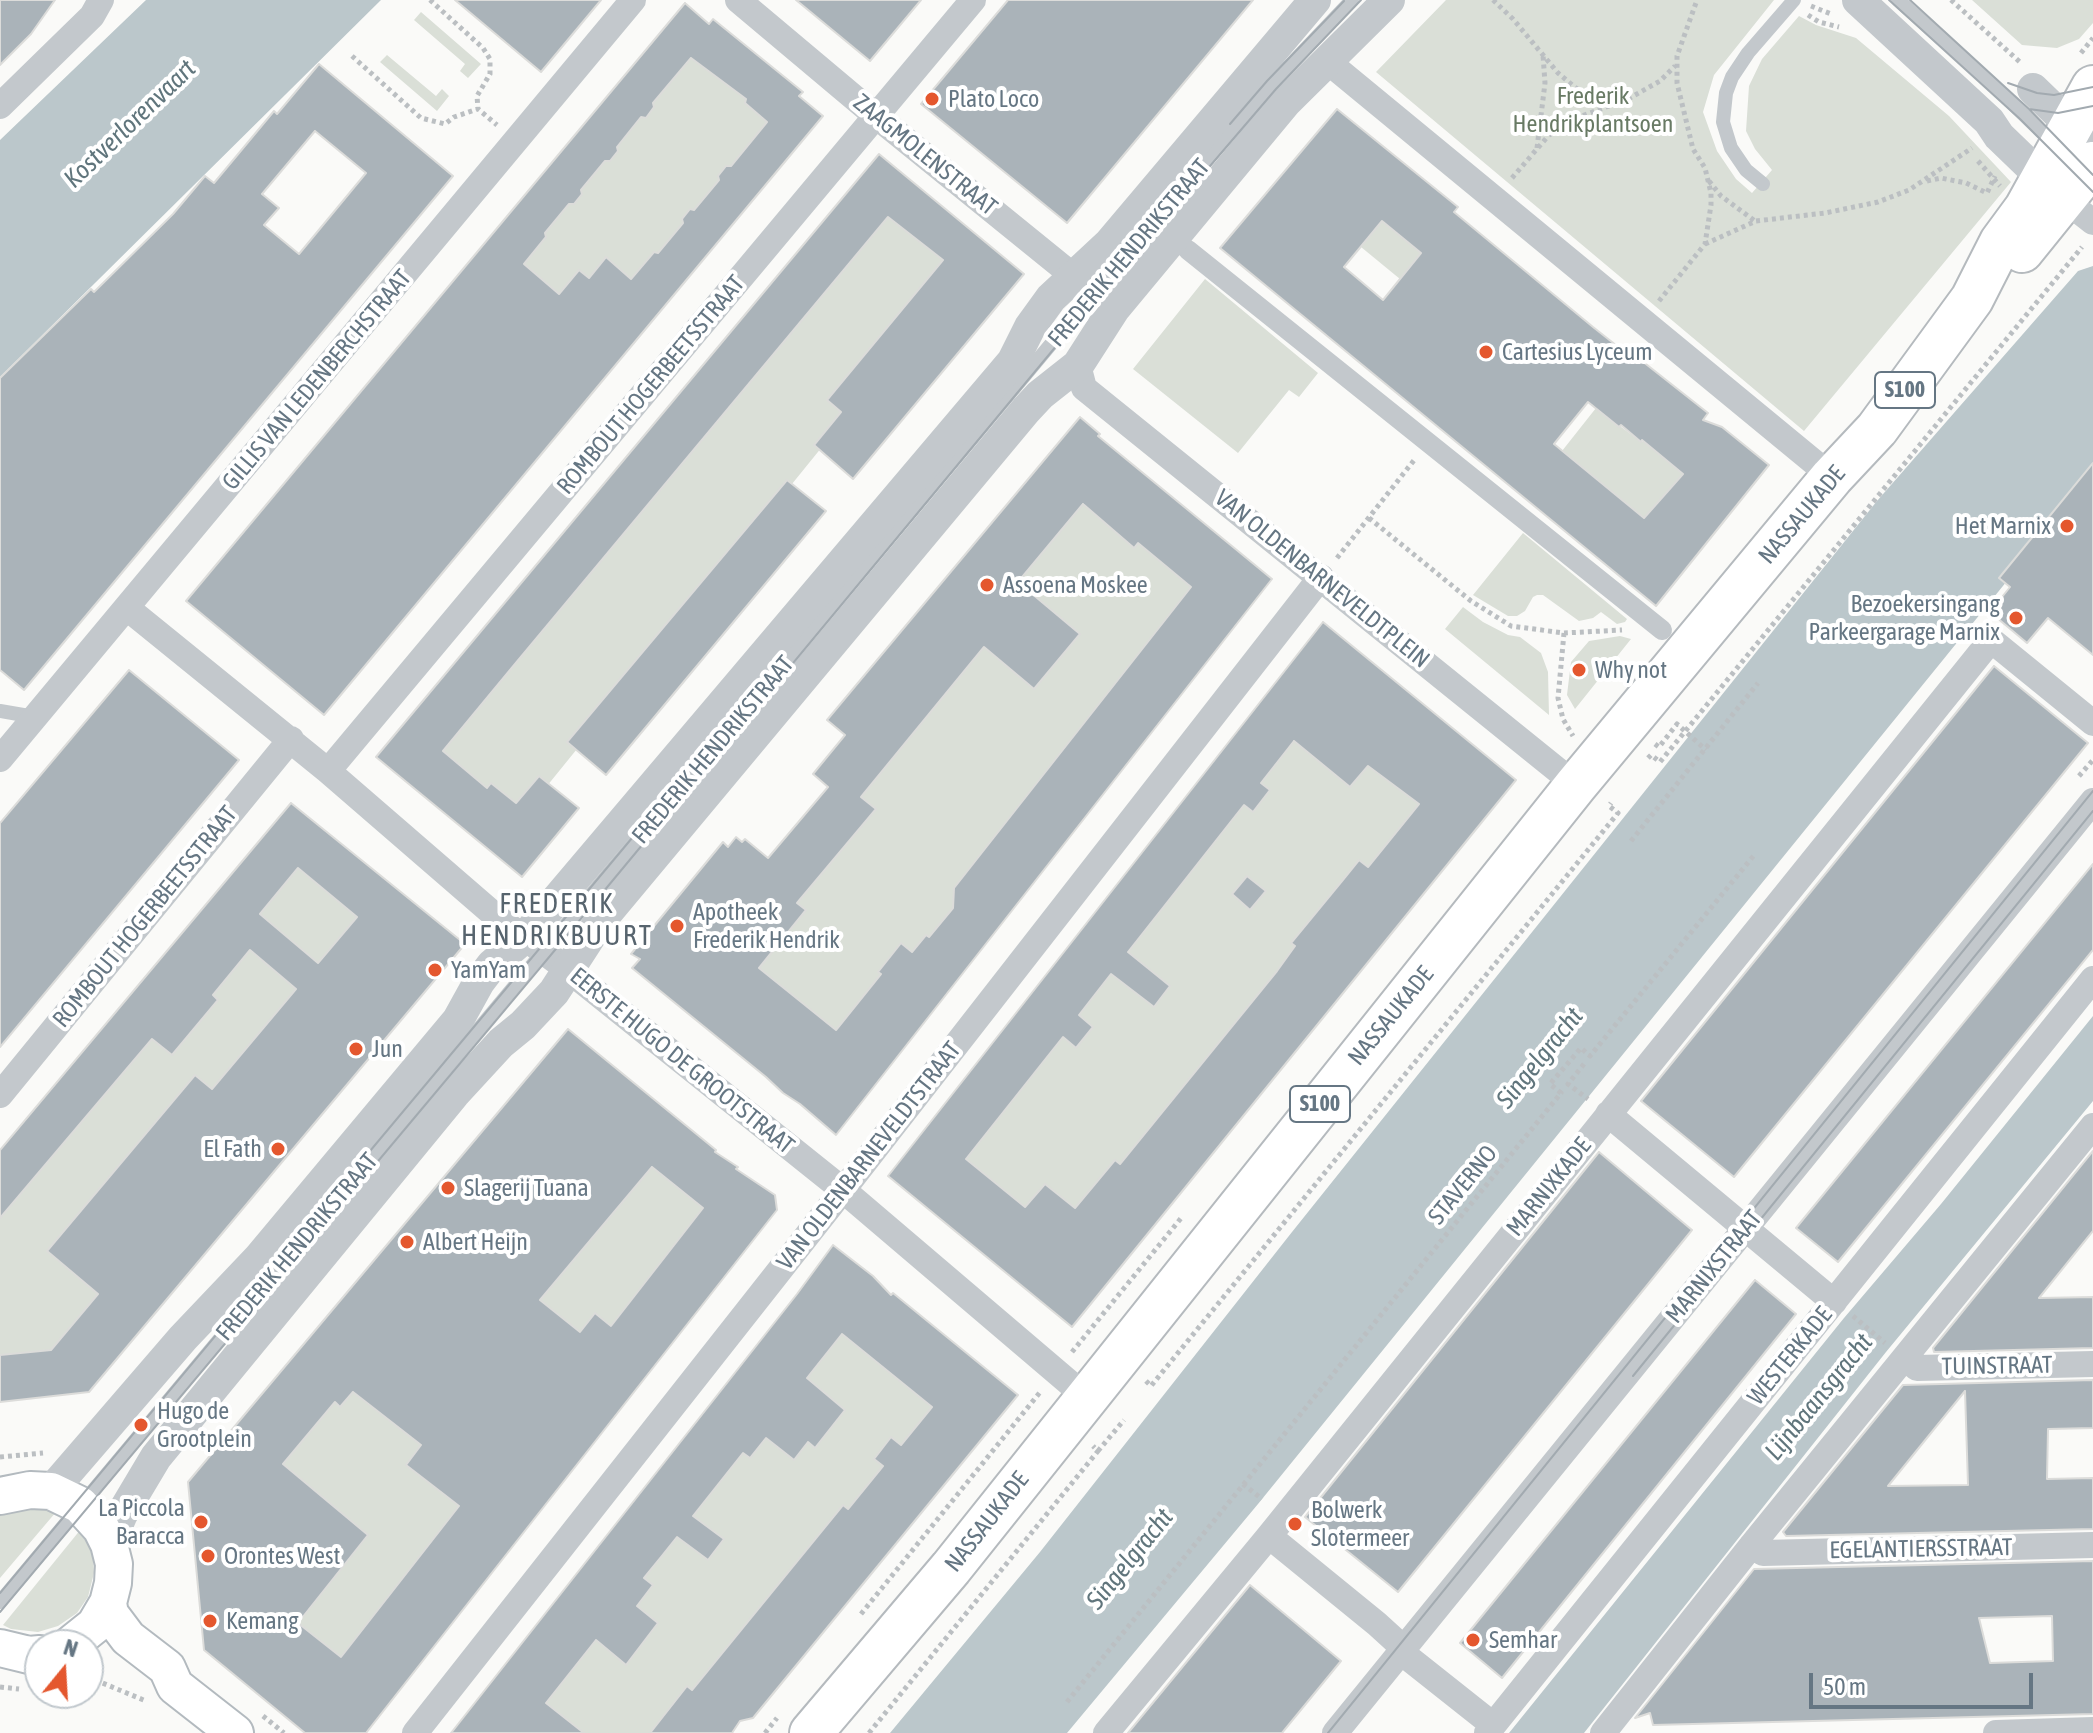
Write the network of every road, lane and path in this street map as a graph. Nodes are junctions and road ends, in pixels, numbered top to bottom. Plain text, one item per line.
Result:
1 (430, 0) edge
2 (633, 0) edge
3 (738, 0) edge
4 (973, 0) edge
5 (1315, 0) edge
6 (1352, 0) edge
7 (1389, 0) edge
8 (1493, 0) edge
9 (1697, 0) edge
10 (1858, 0) edge
11 (1898, 0) edge
12 (1951, 0) edge
13 (1793, 2) edge
14 (96, 8) edge
15 (1848, 34) dead end
16 (1542, 54) junction
17 (352, 56) dead end
18 (1327, 61) junction
19 (1676, 66) junction
20 (2093, 87) edge
21 (2033, 89) joint
22 (0, 106) edge
23 (478, 109) junction
24 (1601, 109) junction
25 (876, 116) junction
26 (1962, 138) dead end
27 (515, 141) junction
28 (1973, 147) junction
29 (1537, 148) junction
30 (2078, 170) edge
31 (1993, 178) dead end
32 (1708, 180) junction
33 (1922, 181) junction
34 (1763, 184) dead end
35 (1987, 193) dead end
36 (1494, 200) junction
37 (1756, 221) junction
38 (1705, 244) junction
39 (1188, 250) dead end
40 (1094, 292) junction
41 (1643, 321) junction
42 (1078, 365) junction
43 (1427, 442) junction
44 (1832, 477) junction
45 (1369, 518) junction
46 (1321, 577) junction
47 (127, 608) junction
48 (1656, 626) joint
49 (1564, 633) junction
50 (1758, 683) dead end
51 (0, 711) edge
52 (35, 717) junction
53 (1630, 723) junction
54 (2093, 723) edge
55 (1685, 731) junction
56 (1573, 736) dead end
57 (291, 739) junction
58 (1706, 750) junction
59 (0, 759) edge
60 (1642, 766) dead end
61 (328, 771) junction
62 (1576, 785) junction
63 (1617, 796) dead end
64 (2093, 801) edge
65 (1631, 841) dead end
66 (1755, 854) dead end
67 (545, 953) junction
68 (2093, 979) edge
69 (1584, 1064) dead end
70 (1568, 1084) dead end
71 (0, 1095) edge
72 (1608, 1114) junction
73 (2093, 1126) edge
74 (843, 1190) junction
75 (1746, 1228) junction
76 (1842, 1307) junction
77 (1898, 1353) junction
78 (2093, 1364) edge
79 (1135, 1390) dead end
80 (1092, 1415) junction
81 (1124, 1420) dead end
82 (1098, 1451) junction
83 (1243, 1484) junction
84 (0, 1496) edge
85 (66, 1498) junction
86 (1262, 1499) dead end
87 (1269, 1536) junction
88 (109, 1544) junction
89 (1752, 1545) junction
90 (2093, 1545) edge
91 (0, 1602) edge
92 (108, 1603) junction
93 (92, 1629) edge
94 (1403, 1650) junction
95 (104, 1651) edge
96 (104, 1683) edge
97 (165, 1697) junction
98 (1067, 1702) dead end
99 (1490, 1729) edge
100 (2093, 1730) edge
101 (1608, 1731) edge
102 (235, 1733) edge
103 (415, 1733) edge
104 (811, 1733) edge
105 (869, 1733) edge
106 (1106, 1733) edge
107 (1335, 1733) edge
108 (1996, 1733) edge

1 - 23 path
2 - 27 street, GILLIS VAN LEDENBERCHSTRAAT
3 - 25 street, ZAAGMOLENSTRAAT
4 - 25 street, ROMBOUT HOGERBEETSSTRAAT
5 - 40 street, FREDERIK HENDRIKSTRAAT
6 - 40 lane, FREDERIK HENDRIKSTRAAT
7 - 18 street
8 - 16 path
9 - 19 path
10 - 30 street
11 - 30 lane
12 - 21 path
13 - 15 path
13 - 34 lane
14 - 22 street
16 - 24 path
16 - 29 path
17 - 23 path
18 - 36 street
18 - 40 street, FREDERIK HENDRIKSTRAAT
19 - 24 path
19 - 32 path
20 - 30 main road, NASSAUKADE / S100
21 - 30 street
23 - 27 path
24 - 29 path
25 - 40 street, ZAAGMOLENSTRAAT
25 - 61 street, ROMBOUT HOGERBEETSSTRAAT
26 - 28 path
27 - 47 street, GILLIS VAN LEDENBERCHSTRAAT
28 - 31 path
28 - 33 path
29 - 36 path
30 - 44 main road, NASSAUKADE / S100
30 - 55 path
32 - 37 path
32 - 38 path
33 - 35 path
33 - 37 path
36 - 41 street
37 - 38 path
38 - 41 path
39 - 43 street
40 - 42 street, FREDERIK HENDRIKSTRAAT
40 - 67 street, FREDERIK HENDRIKSTRAAT
41 - 44 street
42 - 46 street, VAN OLDENBARNEVELDTPLEIN
42 - 67 street, FREDERIK HENDRIKSTRAAT
43 - 45 path
43 - 48 street
44 - 53 main road, NASSAUKADE / S100
45 - 46 path
45 - 49 path
46 - 62 street, VAN OLDENBARNEVELDTPLEIN
46 - 74 street, VAN OLDENBARNEVELDTSTRAAT
47 - 52 street, GILLIS VAN LEDENBERCHSTRAAT
47 - 57 street, EERSTE HUGO DE GROOTSTRAAT
48 - 49 path
49 - 56 path
50 - 58 path
51 - 52 lane
52 - 59 street, GILLIS VAN LEDENBERCHSTRAAT
53 - 55 path
53 - 62 main road, NASSAUKADE / S100
54 - 72 street, MARNIXKADE
55 - 58 path
55 - 60 path
57 - 61 street, EERSTE HUGO DE GROOTSTRAAT
57 - 71 street, ROMBOUT HOGERBEETSSTRAAT
58 - 65 path
61 - 67 street, EERSTE HUGO DE GROOTSTRAAT
62 - 80 main road, NASSAUKADE / S100
63 - 79 path
64 - 75 street, MARNIXSTRAAT
66 - 83 path, STAVERNO
67 - 74 street, EERSTE HUGO DE GROOTSTRAAT
67 - 85 street, FREDERIK HENDRIKSTRAAT
67 - 88 street, FREDERIK HENDRIKSTRAAT
68 - 76 street, WESTERKADE
69 - 70 path
72 - 75 street
72 - 87 street, MARNIXKADE
73 - 77 street
74 - 80 street, EERSTE HUGO DE GROOTSTRAAT
74 - 103 street, VAN OLDENBARNEVELDTSTRAAT
75 - 76 street
75 - 94 street, MARNIXSTRAAT
76 - 77 path
76 - 99 street, WESTERKADE
77 - 78 street, TUINSTRAAT
77 - 89 street
80 - 82 path
80 - 104 main road, NASSAUKADE / S100
81 - 82 path
82 - 105 path
83 - 86 path
83 - 98 path, STAVERNO
84 - 85 main road
85 - 88 main road
85 - 91 lane
87 - 94 street
87 - 106 street, MARNIXKADE
88 - 92 main road
89 - 90 street, EGELANTIERSSTRAAT
89 - 101 street
92 - 93 main road
92 - 97 main road
94 - 99 street
94 - 107 street, MARNIXSTRAAT
95 - 97 main road
96 - 97 path
97 - 102 main road
100 - 108 street

